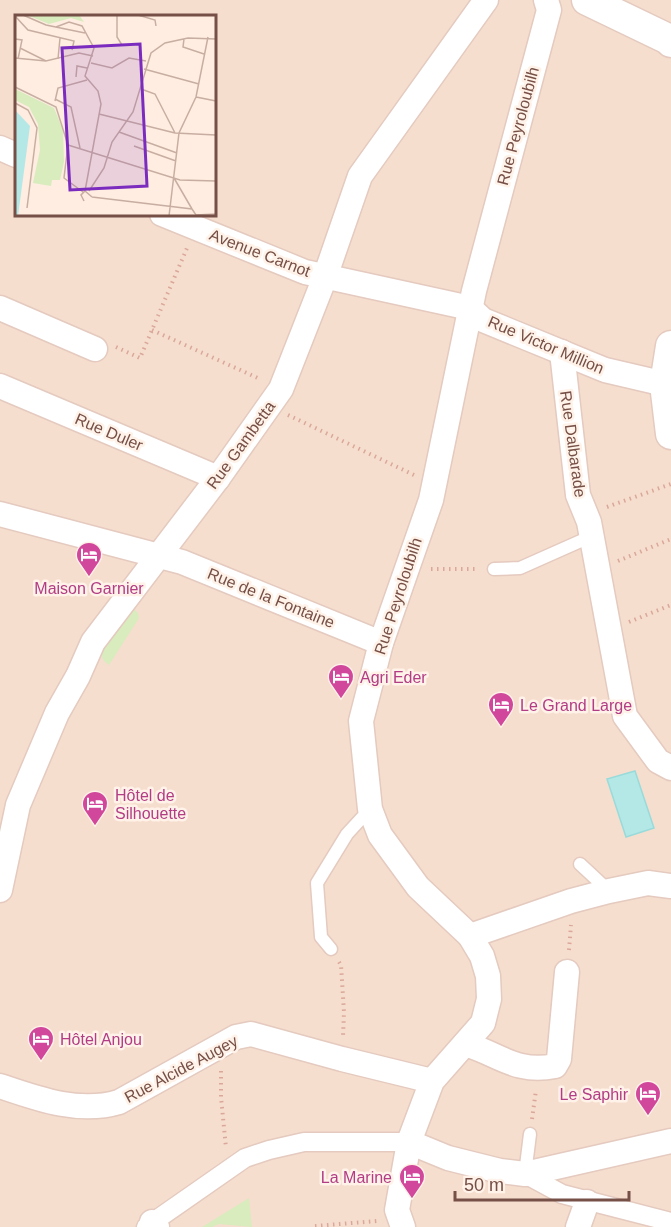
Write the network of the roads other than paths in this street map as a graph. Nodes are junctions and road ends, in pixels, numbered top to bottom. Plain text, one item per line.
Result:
1 (486, 0) edge
2 (546, 0) edge
3 (587, 0) edge
4 (671, 42) edge
5 (0, 148) edge
6 (15, 155) edge
7 (167, 216) edge
8 (325, 276) junction
9 (0, 308) edge
10 (470, 308) junction
11 (671, 346) edge
12 (95, 349) road end
13 (562, 352) junction
14 (665, 384) junction
15 (0, 386) edge
16 (671, 434) edge
17 (218, 478) junction
18 (0, 514) edge
19 (589, 526) junction
20 (159, 555) junction
21 (494, 569) road end
22 (381, 643) junction
23 (671, 768) edge
24 (370, 810) junction
25 (5, 833) edge
26 (580, 864) dead end
27 (671, 886) edge
28 (0, 890) edge
29 (609, 891) junction
30 (470, 936) junction
31 (331, 949) road end
32 (567, 972) dead end
33 (465, 1044) junction
34 (432, 1081) junction
35 (0, 1086) edge
36 (530, 1134) road end
37 (671, 1141) edge
38 (409, 1142) junction
39 (525, 1173) junction
40 (587, 1202) junction
41 (671, 1222) edge
42 (401, 1223) edge
43 (152, 1225) edge
44 (578, 1227) edge

1 - 8 street, Rue Gambetta
2 - 10 street, Rue Peyroloubilh
3 - 4 street
5 - 6 street
7 - 8 street, Avenue Carnot
8 - 10 street, Rue Victor Million
8 - 17 street, Rue Gambetta
9 - 12 street
10 - 13 street, Rue Victor Million
10 - 22 street, Rue Peyroloubilh
11 - 14 street
13 - 14 street, Rue Victor Million
13 - 19 street, Rue Dalbarade
14 - 16 street
15 - 17 street, Rue Duler
17 - 20 street, Rue Gambetta
18 - 20 street, Rue de la Fontaine
19 - 21 lane
19 - 23 street, Rue Dalbarade
20 - 22 street, Rue de la Fontaine
20 - 25 street, Rue Gambetta
22 - 24 street, Rue Peyroloubilh
24 - 30 street, Rue Peyroloubilh
24 - 31 lane
25 - 28 street, Rue Gambetta
26 - 29 lane
27 - 29 street
29 - 30 street
30 - 33 street, Rue Peyroloubilh
32 - 33 street
33 - 34 street, Rue Peyroloubilh
34 - 35 street, Rue Alcide Augey
34 - 38 street, Rue Peyroloubilh
36 - 39 lane
37 - 39 street
38 - 39 street
38 - 42 street, Rue Peyroloubilh
38 - 43 street
39 - 40 street
40 - 41 street
40 - 44 street

